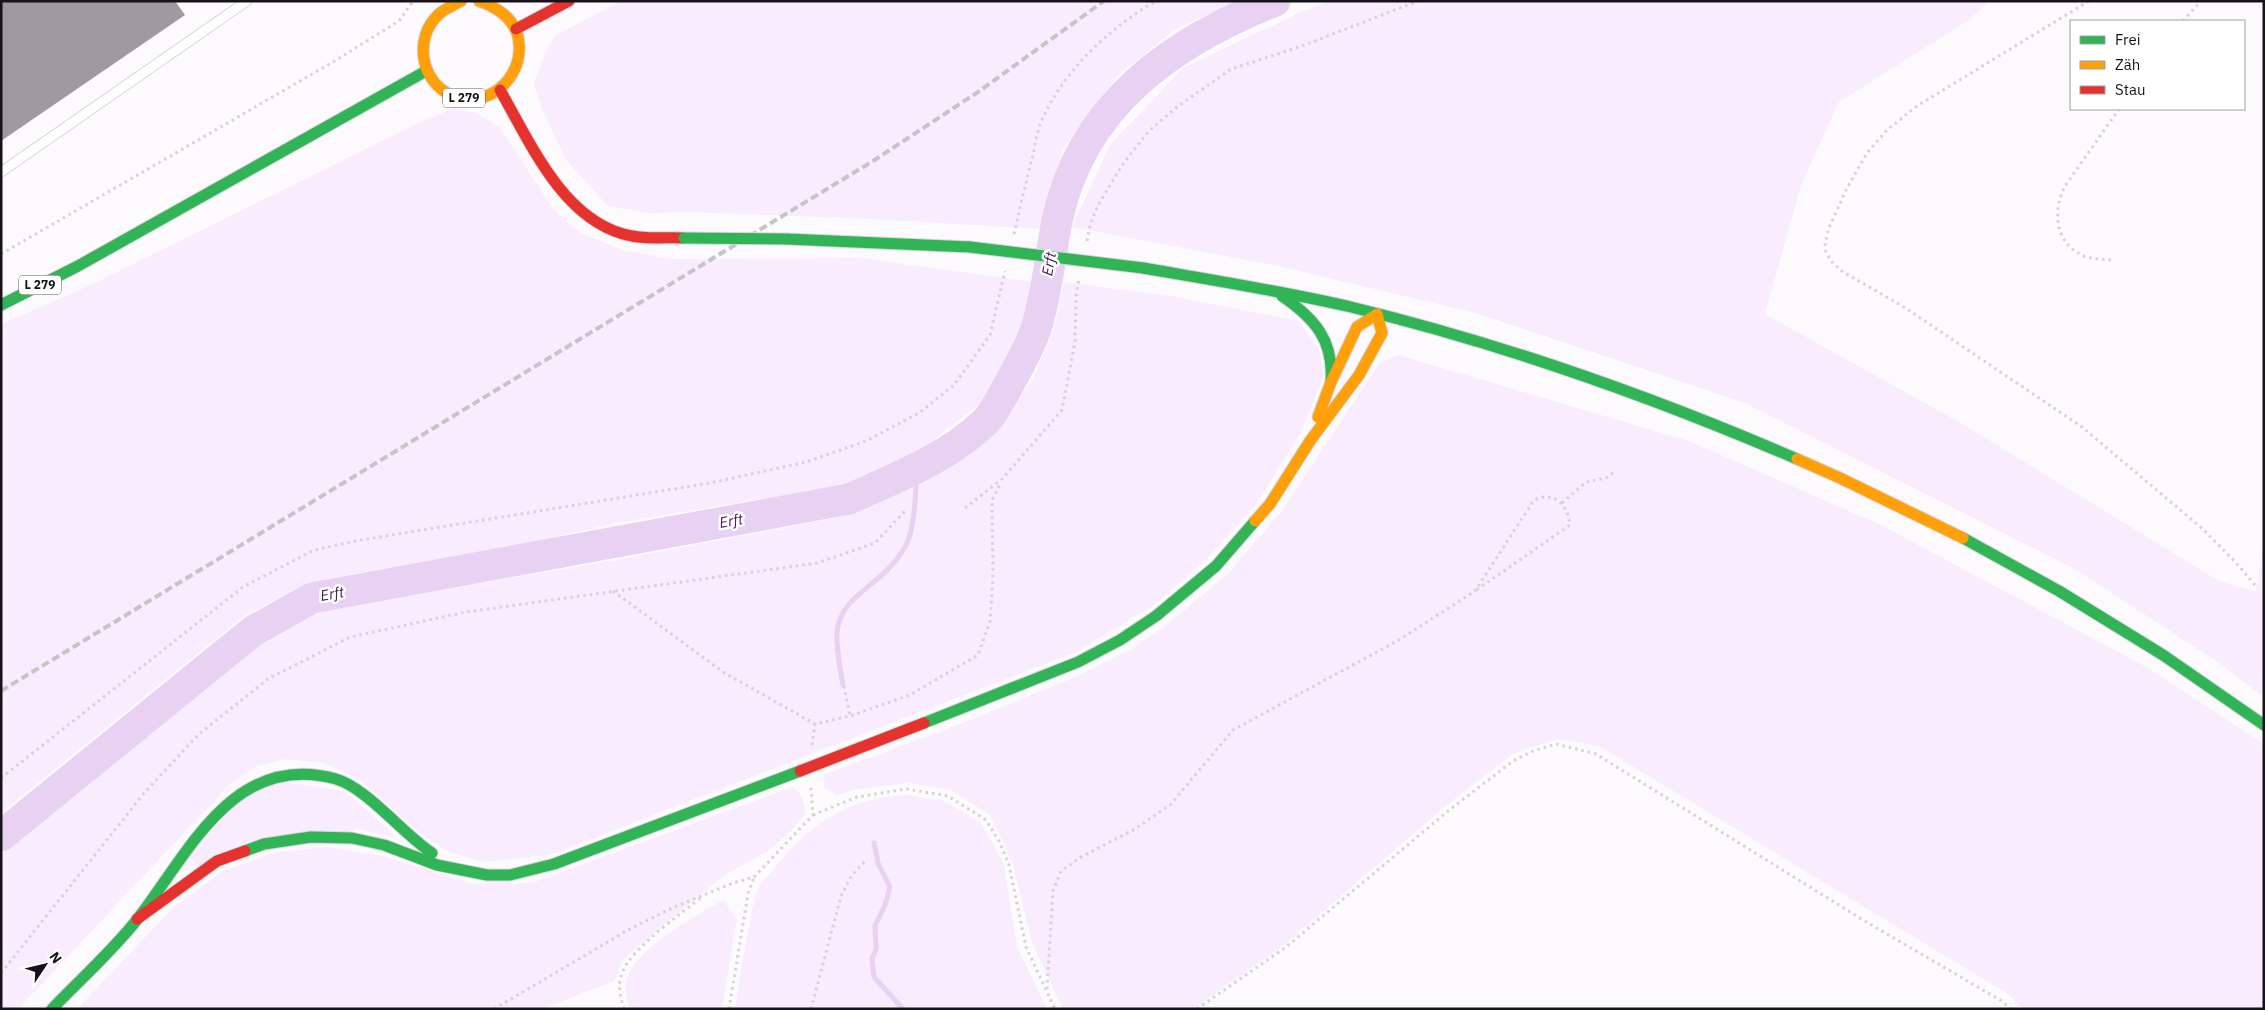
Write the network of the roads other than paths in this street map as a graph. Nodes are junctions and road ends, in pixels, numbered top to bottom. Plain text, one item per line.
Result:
1 (247, 1) edge
2 (461, 1) edge
3 (479, 1) edge
4 (569, 1) edge
5 (516, 29) junction
6 (426, 71) junction
7 (500, 90) junction
8 (1, 172) edge
9 (1276, 292) junction
10 (1, 305) edge
11 (1377, 314) junction
12 (1331, 382) junction
13 (1310, 441) junction
14 (2264, 725) edge
15 (467, 872) junction
16 (137, 920) junction
17 (52, 1009) edge

1 - 8 lane
2 - 6 main road
3 - 5 main road
4 - 5 main road
5 - 7 main road, L 279
6 - 7 main road, L 279
6 - 10 main road, L 279
7 - 9 main road, L 279, bridge
9 - 11 main road, L 279
9 - 12 main road
11 - 12 main road
11 - 13 main road
11 - 14 main road
12 - 13 main road
13 - 15 main road
15 - 16 main road
15 - 16 main road
16 - 17 main road

